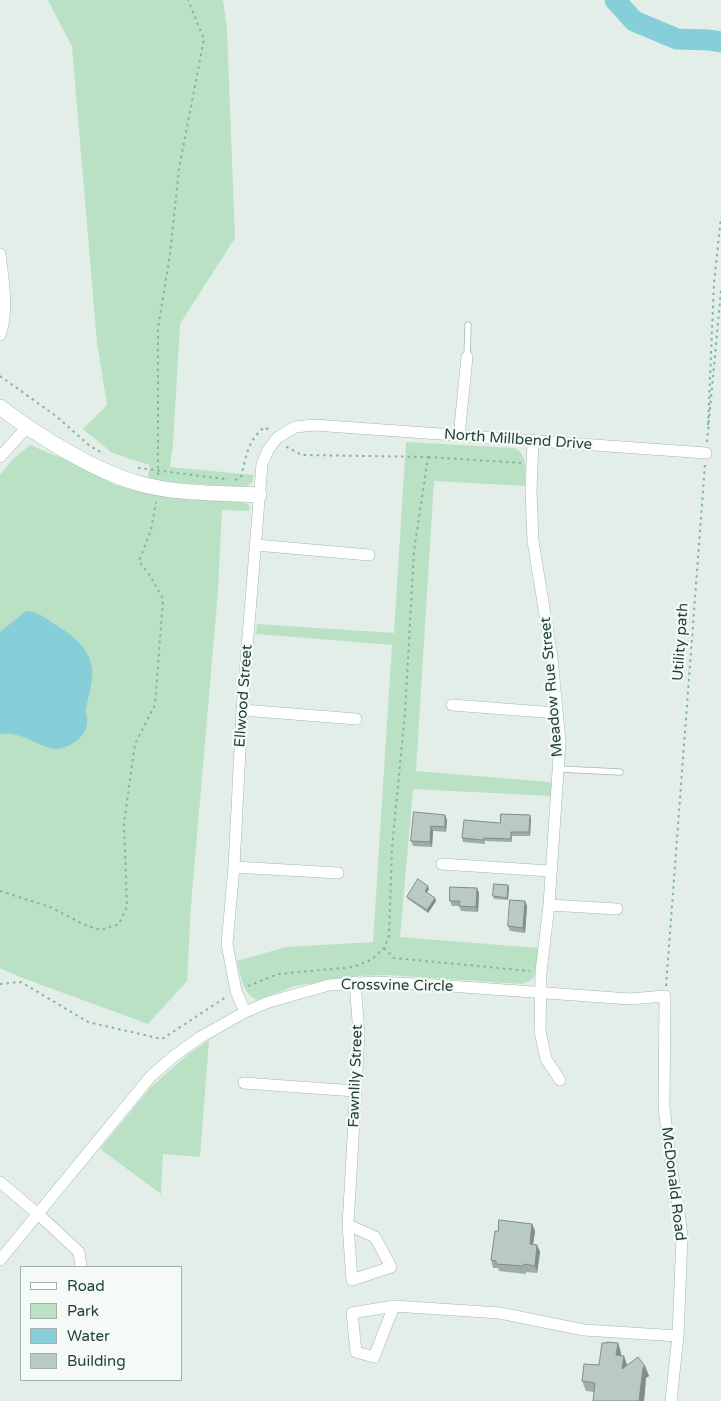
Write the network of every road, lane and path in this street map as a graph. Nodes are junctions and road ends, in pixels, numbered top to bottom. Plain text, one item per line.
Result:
1 (188, 0) edge
2 (721, 217) edge
3 (0, 254) edge
4 (721, 290) edge
5 (2, 307) edge
6 (468, 325) dead end
7 (0, 335) edge
8 (467, 357) joint
9 (0, 376) edge
10 (0, 407) edge
11 (28, 426) junction
12 (330, 426) joint
13 (459, 436) junction
14 (278, 438) junction
15 (534, 442) junction
16 (706, 453) junction
17 (104, 455) dead end
18 (0, 457) edge
19 (428, 457) junction
20 (532, 464) junction
21 (130, 465) dead end
22 (158, 470) junction
23 (158, 487) junction
24 (259, 495) junction
25 (256, 545) junction
26 (369, 555) dead end
27 (452, 705) dead end
28 (242, 710) junction
29 (557, 713) junction
30 (356, 719) dead end
31 (558, 769) junction
32 (620, 772) dead end
33 (442, 864) dead end
34 (234, 867) junction
35 (550, 871) junction
36 (338, 873) dead end
37 (0, 891) edge
38 (549, 906) junction
39 (617, 909) dead end
40 (384, 948) junction
41 (541, 972) junction
42 (355, 982) junction
43 (0, 984) edge
44 (236, 991) junction
45 (540, 992) junction
46 (665, 996) junction
47 (245, 1012) junction
48 (560, 1080) dead end
49 (244, 1083) dead end
50 (355, 1091) junction
51 (0, 1182) edge
52 (38, 1214) junction
53 (348, 1225) junction
54 (0, 1260) edge
55 (82, 1266) edge
56 (394, 1306) junction
57 (678, 1336) junction
58 (671, 1401) edge

1 - 22 path
2 - 16 path
3 - 5 street
4 - 16 path, Utility path
5 - 7 street
6 - 8 lane
8 - 13 street
9 - 17 path
10 - 11 street
11 - 18 street
11 - 23 street
12 - 13 street, North Millbend Drive
12 - 14 street, Ellwood Street
13 - 15 street, North Millbend Drive
14 - 19 path
14 - 22 path
14 - 24 street, Ellwood Street
15 - 16 street, North Millbend Drive
15 - 20 street, Meadow Rue Street
16 - 46 path, Utility path
19 - 20 path
19 - 40 path
20 - 29 street, Meadow Rue Street
21 - 22 path
22 - 23 path
23 - 24 street
23 - 37 path
24 - 25 street, Ellwood Street
25 - 26 street
25 - 28 street, Ellwood Street
27 - 29 street
28 - 30 street
28 - 34 street, Ellwood Street
29 - 31 street, Meadow Rue Street
31 - 32 lane
31 - 35 street, Meadow Rue Street
33 - 35 street
34 - 36 street
34 - 44 street, Ellwood Street
35 - 38 street, Meadow Rue Street
38 - 39 street
38 - 41 street, Meadow Rue Street
40 - 41 path
40 - 44 path
41 - 45 street, Meadow Rue Street
42 - 45 street, Crossvine Circle
42 - 47 street, Crossvine Circle
42 - 50 street, Fawnlily Street
43 - 44 path
44 - 47 street, Ellwood Street
45 - 46 street, Crossvine Circle
45 - 48 street, Meadow Rue Street
46 - 57 street, McDonald Road
47 - 52 street, Crossvine Circle
49 - 50 street
50 - 53 street, Fawnlily Street
51 - 52 street
52 - 54 street, Crossvine Circle
52 - 55 street
53 - 53 street, Fawnlily Street
56 - 56 street
56 - 57 street
57 - 58 street, McDonald Road

